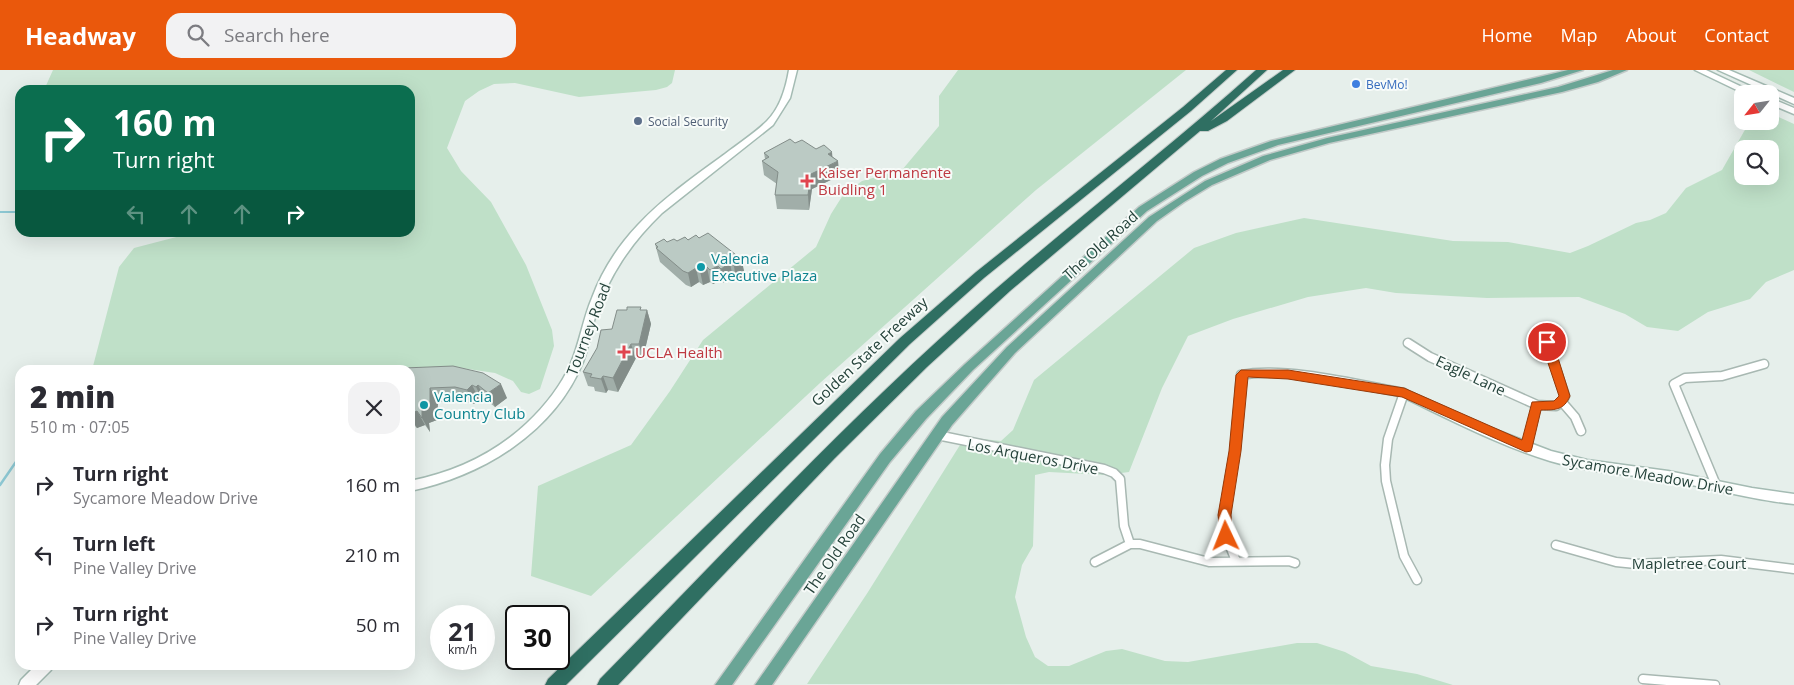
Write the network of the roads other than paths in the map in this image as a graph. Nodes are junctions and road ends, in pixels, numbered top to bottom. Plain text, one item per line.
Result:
1 (793, 70) edge
2 (1232, 70) edge
3 (1262, 70) edge
4 (1290, 70) edge
5 (1578, 70) edge
6 (1622, 70) edge
7 (1699, 70) edge
8 (1722, 70) edge
9 (1734, 85) edge
10 (1794, 101) edge
11 (1779, 104) edge
12 (1794, 111) edge
13 (1189, 136) junction
14 (1547, 342) dead end
15 (1408, 343) dead end
16 (1764, 364) dead end
17 (1404, 393) junction
18 (1562, 402) junction
19 (1536, 405) junction
20 (1581, 431) dead end
21 (937, 434) junction
22 (1526, 448) junction
23 (415, 485) edge
24 (1716, 485) junction
25 (1794, 499) edge
26 (1130, 544) junction
27 (1556, 545) dead end
28 (1095, 562) dead end
29 (1236, 562) junction
30 (1295, 563) dead end
31 (1794, 569) edge
32 (1417, 580) dead end
33 (41, 670) edge
34 (1643, 678) dead end
35 (26, 685) edge
36 (554, 685) edge
37 (606, 685) edge
38 (723, 685) edge
39 (763, 685) edge
40 (1715, 685) edge

1 - 23 street, Tourney Road
2 - 36 highway, Golden State Freeway
3 - 13 highway
4 - 13 highway
5 - 38 main road, The Old Road
6 - 21 main road, The Old Road
7 - 9 street
8 - 10 street
11 - 12 street
13 - 37 highway
14 - 18 street
15 - 19 street, Eagle Lane
16 - 24 street
17 - 22 street, Sycamore Meadow Drive
17 - 29 street, Sycamore Meadow Drive
17 - 32 street
18 - 19 street
18 - 20 street
19 - 22 street
21 - 26 street, Los Arqueros Drive
21 - 39 main road, The Old Road
22 - 24 street, Sycamore Meadow Drive
24 - 25 street, Sycamore Meadow Drive
26 - 28 street
26 - 29 street
27 - 31 street, Mapletree Court
29 - 30 street
33 - 35 street
34 - 40 street

